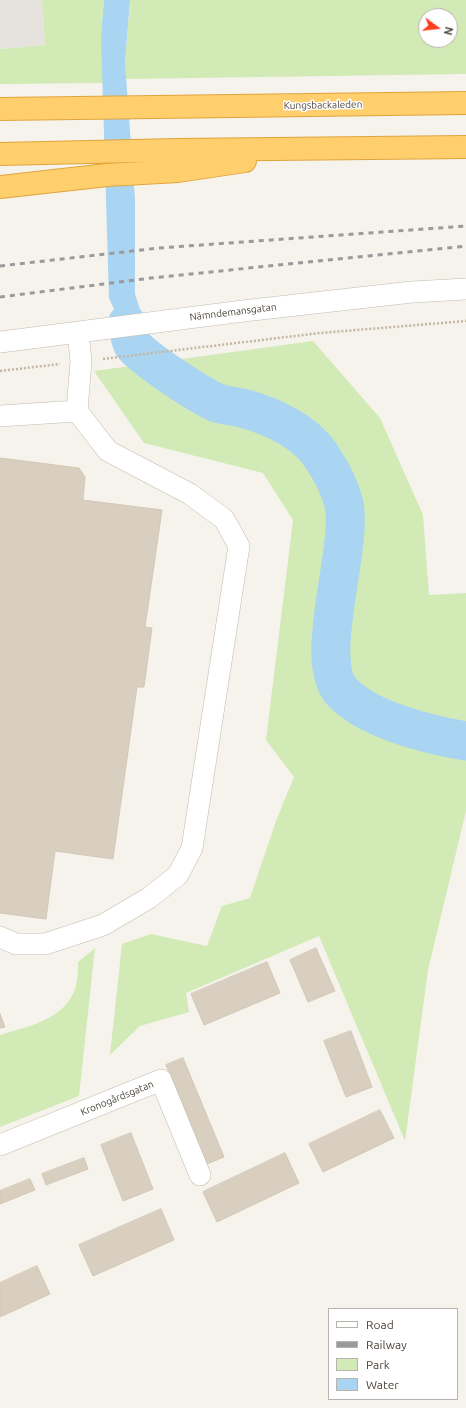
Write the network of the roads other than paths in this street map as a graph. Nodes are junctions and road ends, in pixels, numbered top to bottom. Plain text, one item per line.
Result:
1 (466, 103) edge
2 (0, 109) edge
3 (466, 147) edge
4 (0, 154) edge
5 (178, 161) junction
6 (0, 188) edge
7 (466, 290) edge
8 (78, 333) junction
9 (0, 342) edge
10 (77, 411) junction
11 (0, 416) edge
12 (0, 937) edge
13 (0, 1145) edge
14 (200, 1175) dead end

1 - 2 highway, Kungsbackaleden
3 - 5 highway
4 - 5 highway
5 - 6 highway
7 - 8 street, Nämndemansgatan
8 - 9 street, Nämndemansgatan
8 - 10 street
10 - 11 street
10 - 12 street
13 - 14 street, Kronogårdsgatan

